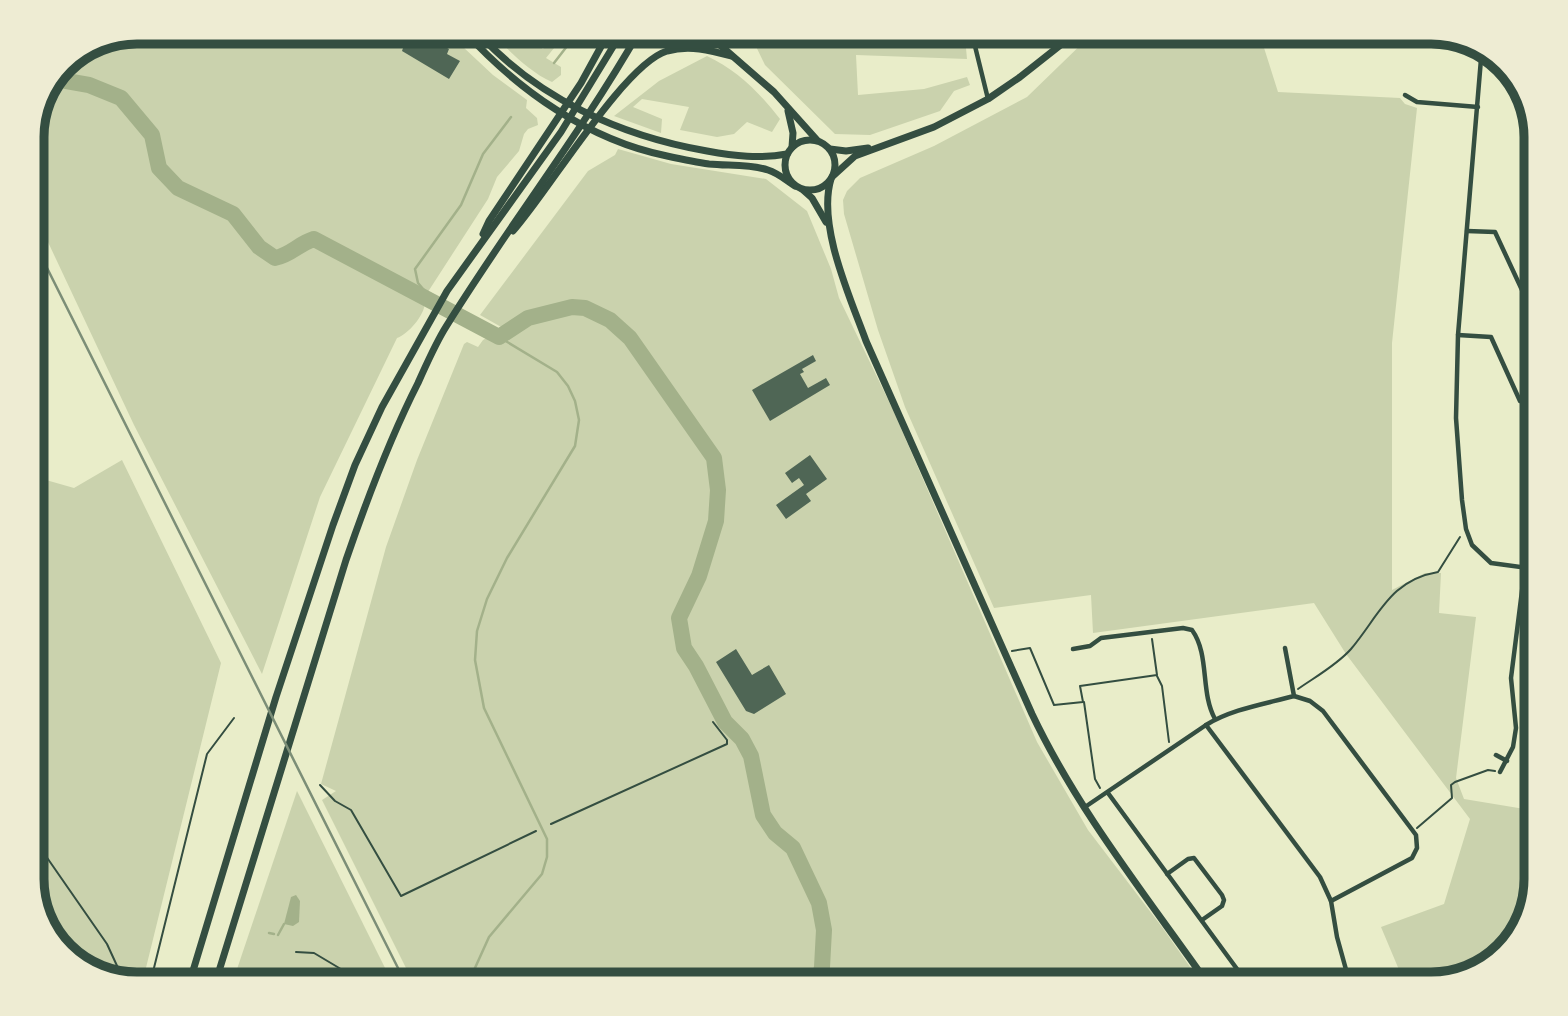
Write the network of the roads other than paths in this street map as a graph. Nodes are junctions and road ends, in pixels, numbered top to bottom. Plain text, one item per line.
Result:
1 (477, 44) edge
2 (490, 44) edge
3 (602, 44) edge
4 (615, 44) edge
5 (632, 44) edge
6 (719, 44) edge
7 (974, 44) edge
8 (1062, 44) edge
9 (731, 55) junction
10 (1481, 58) edge
11 (1405, 95) dead end
12 (988, 99) junction
13 (787, 107) junction
14 (1478, 107) junction
15 (817, 140) junction
16 (875, 148) junction
17 (830, 149) junction
18 (790, 151) junction
19 (832, 178) junction
20 (799, 188) junction
21 (828, 226) junction
22 (1467, 231) junction
23 (502, 243) junction
24 (478, 244) junction
25 (1524, 296) edge
26 (1458, 335) junction
27 (1520, 401) dead end
28 (1524, 567) edge
29 (1524, 575) edge
30 (1285, 648) dead end
31 (1073, 649) dead end
32 (1294, 696) junction
33 (1216, 719) junction
34 (1206, 725) junction
35 (1496, 755) dead end
36 (1507, 761) junction
37 (1500, 772) road end
38 (1106, 794) junction
39 (1085, 807) junction
40 (1167, 874) junction
41 (1331, 901) junction
42 (1202, 920) junction
43 (193, 972) edge
44 (219, 972) edge
45 (1199, 972) edge
46 (1239, 972) edge
47 (1346, 972) edge

1 - 20 main road
2 - 18 main road
3 - 24 main road
4 - 24 main road
5 - 23 main road
6 - 9 main road
7 - 12 street
8 - 12 main road
9 - 13 main road
9 - 23 main road
10 - 14 street
11 - 14 street
12 - 16 main road
13 - 15 main road
13 - 18 main road
14 - 22 street
15 - 17 main road
15 - 18 main road
16 - 17 main road
16 - 19 main road
17 - 19 main road
18 - 20 main road
19 - 20 main road
19 - 21 main road
20 - 21 main road
21 - 39 main road
22 - 25 street
22 - 26 street
23 - 44 main road
24 - 43 main road
26 - 27 street
26 - 28 street
29 - 36 street
30 - 32 street
31 - 33 street
32 - 33 street
32 - 41 street
33 - 34 street
34 - 38 street
34 - 41 street
35 - 36 street
36 - 37 street
38 - 39 street
38 - 40 street
39 - 45 main road
40 - 42 street
40 - 42 street
41 - 47 street
42 - 46 street

